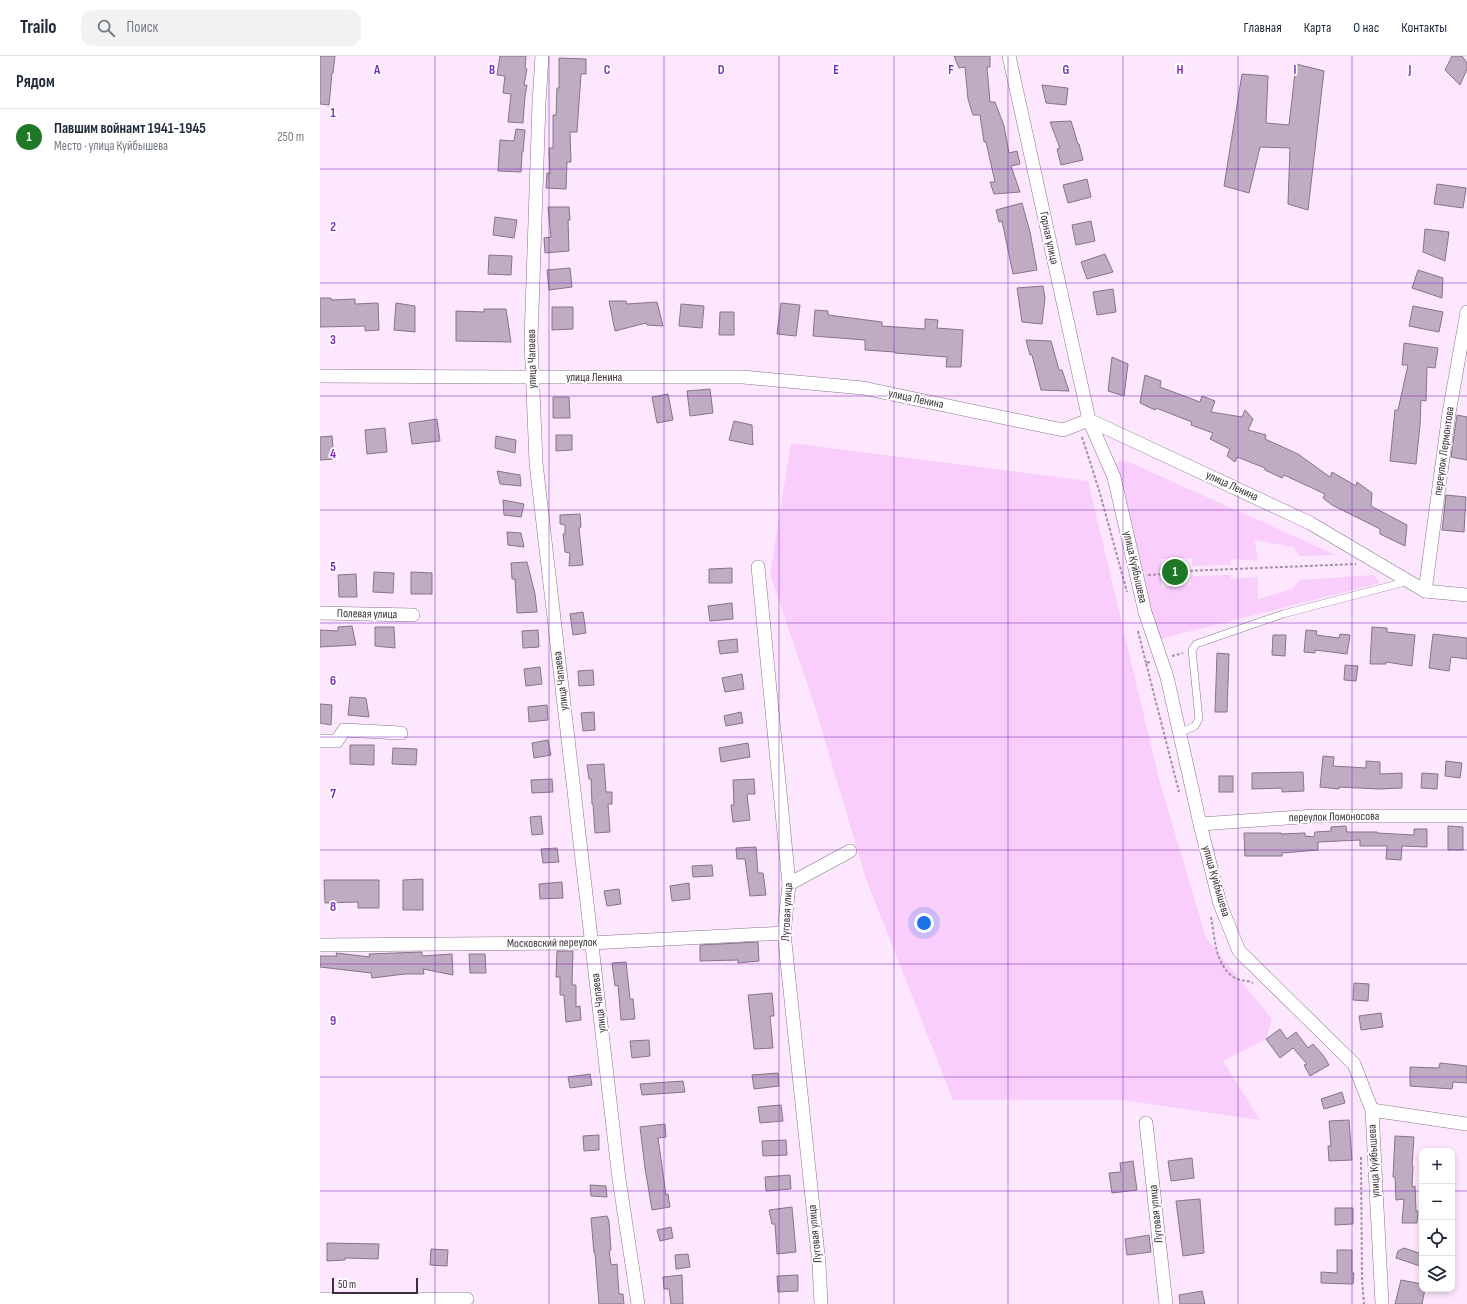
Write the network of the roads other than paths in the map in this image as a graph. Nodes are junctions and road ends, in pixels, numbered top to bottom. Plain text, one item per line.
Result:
1 (542, 56) edge
2 (1009, 56) edge
3 (1467, 312) edge
4 (320, 376) edge
5 (532, 377) junction
6 (1084, 422) junction
7 (758, 568) dead end
8 (1410, 581) junction
9 (1425, 591) junction
10 (1467, 595) edge
11 (320, 613) edge
12 (414, 615) dead end
13 (401, 733) dead end
14 (1180, 733) junction
15 (320, 741) edge
16 (1467, 816) edge
17 (1200, 824) junction
18 (850, 851) dead end
19 (789, 884) junction
20 (784, 933) junction
21 (592, 943) junction
22 (320, 945) edge
23 (1372, 1110) junction
24 (1146, 1123) dead end
25 (1467, 1124) edge
26 (320, 1298) edge
27 (466, 1299) dead end
28 (638, 1304) edge
29 (821, 1304) edge
30 (1166, 1304) edge
31 (1382, 1304) edge

1 - 5 street, улица Чапаева
2 - 6 street, Горная улица
3 - 9 street, переулок Лермонтова
4 - 5 street, улица Ленина
5 - 6 street, улица Ленина
5 - 21 street, улица Чапаева
6 - 8 street, улица Ленина
6 - 14 street, улица Куйбышева
7 - 19 street, Луговая улица
8 - 9 street, улица Ленина
8 - 14 lane
9 - 10 street, улица Ленина
11 - 12 street, Полевая улица
13 - 15 street
14 - 17 street, улица Куйбышева
16 - 17 street, переулок Ломоносова
17 - 23 street, улица Куйбышева
18 - 19 street
19 - 20 street, Луговая улица
20 - 21 street, Московский переулок
20 - 29 street, Луговая улица
21 - 22 street, Московский переулок
21 - 28 street, улица Чапаева
23 - 25 street
23 - 31 street, улица Куйбышева
24 - 30 street, Луговая улица
26 - 27 street

